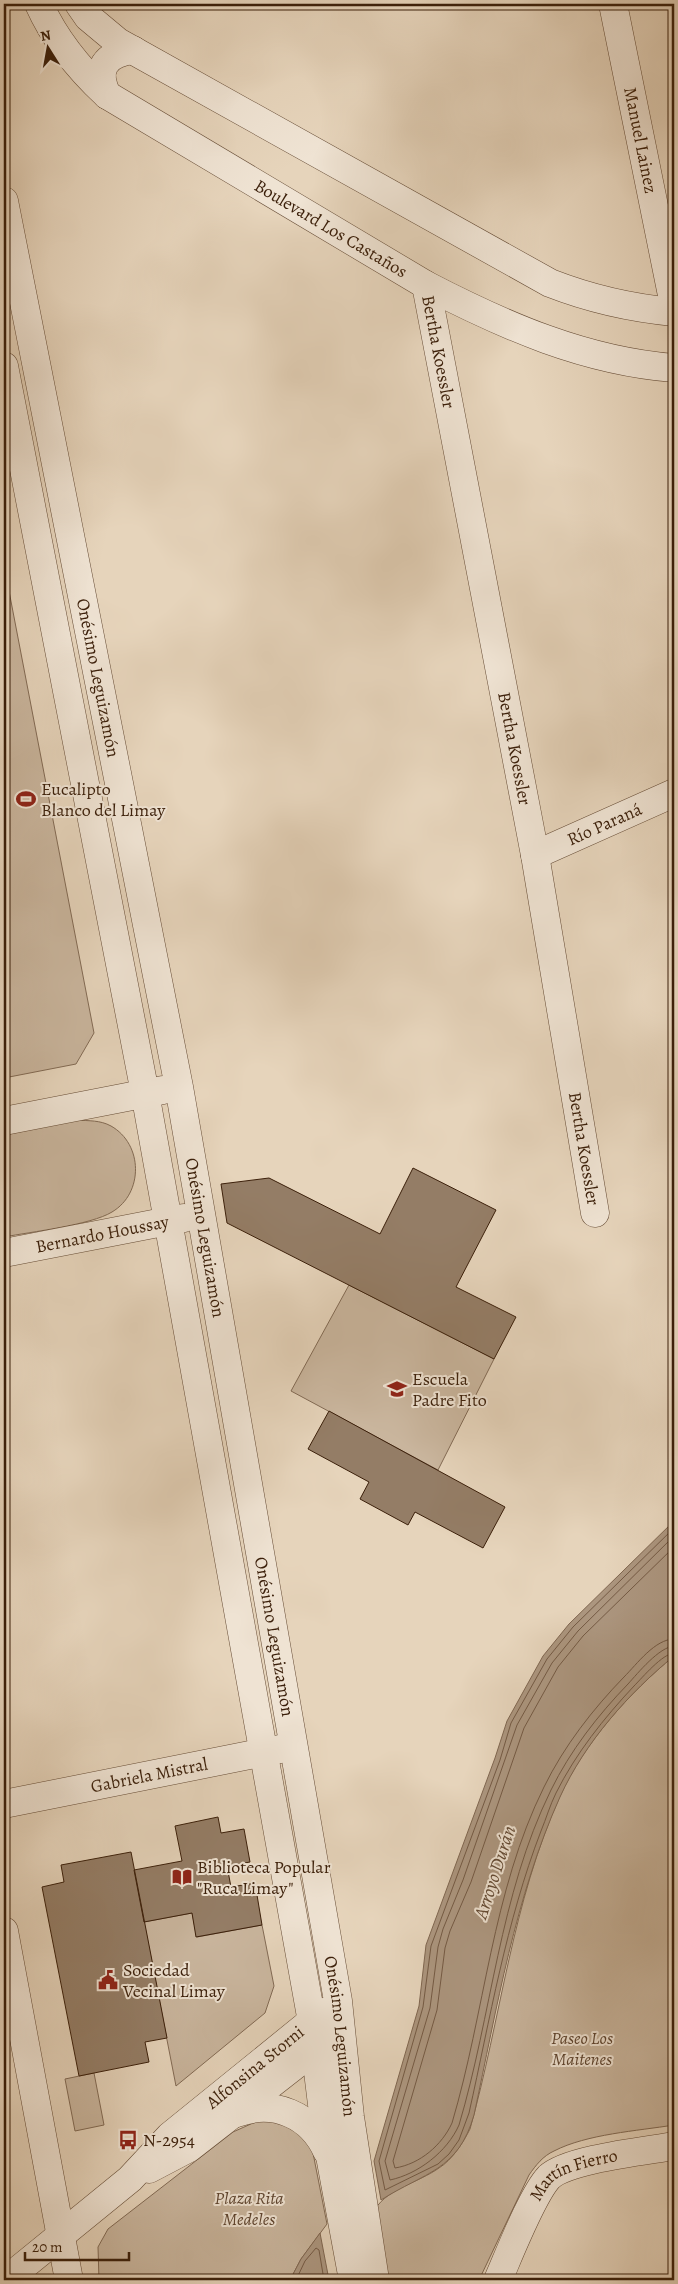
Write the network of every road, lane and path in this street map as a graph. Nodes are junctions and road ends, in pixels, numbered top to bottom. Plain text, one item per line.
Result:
1 (39, 4) edge
2 (79, 4) edge
3 (613, 4) edge
4 (133, 50) junction
5 (107, 95) junction
6 (4, 201) edge
7 (426, 285) junction
8 (674, 305) edge
9 (674, 312) edge
10 (669, 362) edge
11 (4, 366) edge
12 (674, 793) edge
13 (535, 855) junction
14 (179, 1086) junction
15 (144, 1093) junction
16 (4, 1121) edge
17 (595, 1213) dead end
18 (201, 1214) junction
19 (167, 1221) junction
20 (4, 1253) edge
21 (294, 1747) junction
22 (263, 1753) junction
23 (4, 1804) edge
24 (4, 1931) edge
25 (338, 2001) junction
26 (312, 2022) junction
27 (342, 2029) junction
28 (315, 2049) junction
29 (231, 2116) junction
30 (674, 2146) edge
31 (329, 2156) junction
32 (130, 2179) junction
33 (61, 2235) junction
34 (6, 2280) edge
35 (70, 2280) edge
36 (353, 2280) edge
37 (375, 2280) edge
38 (498, 2280) edge

1 - 5 street, Boulevard Los Castaños
2 - 4 street
3 - 8 street, Manuel Lainez
4 - 5 street
4 - 9 street
5 - 7 street, Boulevard Los Castaños
6 - 14 street, Onésimo Leguizamón
7 - 10 street, Boulevard Los Castaños
7 - 13 street, Bertha Koessler
11 - 15 street, Onésimo Leguizamón
12 - 13 street, Río Paraná
13 - 17 street, Bertha Koessler
14 - 15 street
14 - 18 street, Onésimo Leguizamón
15 - 16 street
15 - 19 street, Onésimo Leguizamón
18 - 19 street, Bernardo Houssay
18 - 21 street, Onésimo Leguizamón
19 - 20 street, Bernardo Houssay
19 - 22 street, Onésimo Leguizamón
21 - 22 street, Gabriela Mistral
21 - 25 street, Onésimo Leguizamón
22 - 23 street, Gabriela Mistral
22 - 26 street, Onésimo Leguizamón
24 - 33 street
25 - 26 street, Alfonsina Storni
25 - 27 street, Onésimo Leguizamón
26 - 28 street, Onésimo Leguizamón
26 - 32 street, Alfonsina Storni
27 - 28 street, Alfonsina Storni
27 - 37 street, Onésimo Leguizamón
28 - 29 street, Alfonsina Storni
28 - 31 street, Onésimo Leguizamón
29 - 31 street
29 - 32 street, Alfonsina Storni
30 - 38 street, Martín Fierro
31 - 36 street, Onésimo Leguizamón
32 - 33 street, Alfonsina Storni
33 - 34 street, Alfonsina Storni
33 - 35 street

